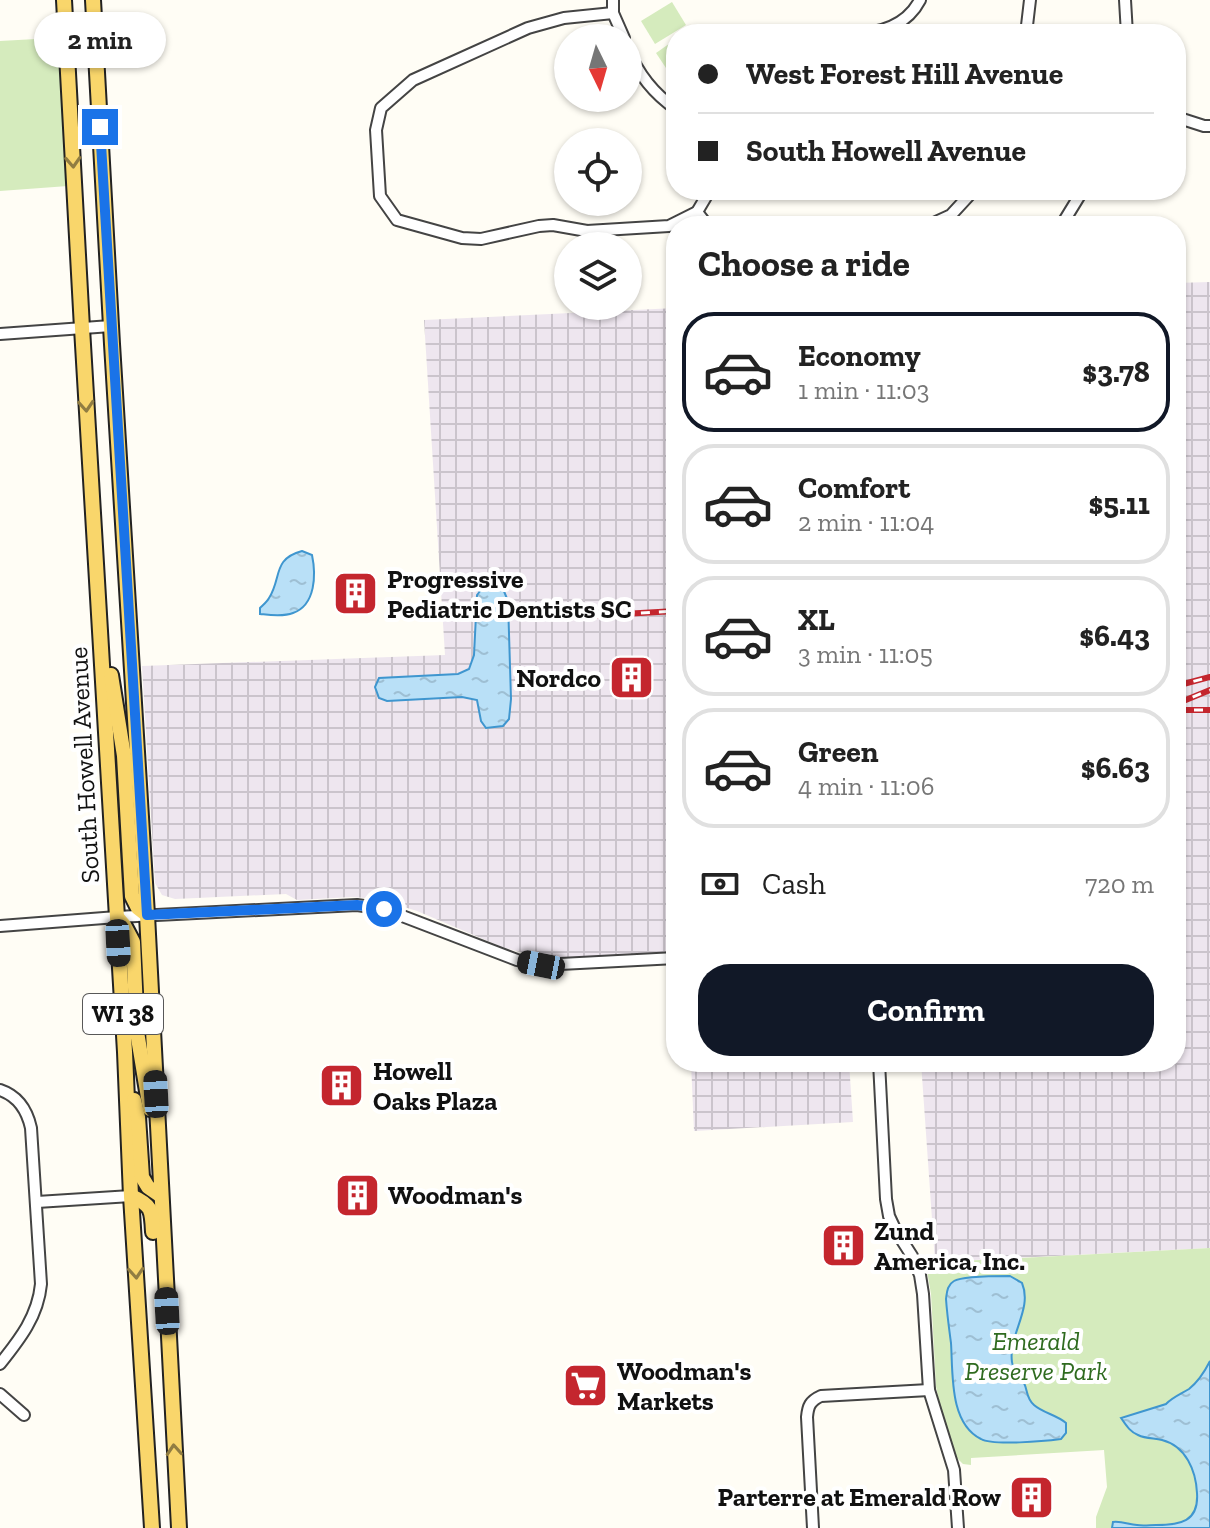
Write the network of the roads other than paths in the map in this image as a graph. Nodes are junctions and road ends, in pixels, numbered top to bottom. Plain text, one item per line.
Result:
1 (64, 0) edge
2 (93, 0) edge
3 (613, 0) edge
4 (920, 0) edge
5 (1030, 0) edge
6 (1125, 0) edge
7 (613, 13) junction
8 (618, 24) edge
9 (898, 24) edge
10 (1027, 24) edge
11 (1126, 24) edge
12 (642, 75) edge
13 (666, 102) edge
14 (1186, 120) edge
15 (1210, 126) edge
16 (704, 200) edge
17 (965, 200) edge
18 (697, 212) junction
19 (689, 216) edge
20 (700, 216) edge
21 (949, 216) edge
22 (666, 226) edge
23 (111, 326) junction
24 (82, 328) junction
25 (0, 334) edge
26 (101, 624) junction
27 (147, 915) junction
28 (117, 917) junction
29 (0, 926) edge
30 (666, 959) edge
31 (125, 1052) junction
32 (880, 1072) edge
33 (0, 1090) edge
34 (159, 1153) junction
35 (131, 1196) junction
36 (161, 1196) junction
37 (37, 1202) junction
38 (167, 1311) junction
39 (0, 1364) edge
40 (929, 1390) junction
41 (0, 1394) edge
42 (24, 1415) dead end
43 (152, 1528) edge
44 (179, 1528) edge
45 (813, 1528) edge
46 (958, 1528) edge

1 -> 24 main road, South Howell Avenue / WI 38
2 - 23 main road, South Howell Avenue / WI 38
3 - 7 street
4 - 9 street
5 - 10 street
6 - 11 street
7 - 8 street
7 - 22 street
12 - 13 street
14 - 15 street
16 - 18 street
17 - 21 street
18 - 19 street
18 - 20 street
23 - 24 street
23 - 27 main road, South Howell Avenue / WI 38
24 - 25 street
24 -> 26 main road, South Howell Avenue / WI 38
26 - 27 main road
26 - 28 main road, South Howell Avenue / WI 38
27 - 28 street
27 - 30 street
27 - 34 main road, South Howell Avenue / WI 38
28 - 29 street
28 - 31 main road, South Howell Avenue / WI 38
28 - 34 main road
31 - 35 main road, South Howell Avenue / WI 38
31 - 36 main road
32 - 40 street
33 - 37 street
34 - 36 main road, South Howell Avenue / WI 38
35 - 37 street
35 - 38 main road
35 -> 43 main road, South Howell Avenue / WI 38
36 - 38 main road, South Howell Avenue / WI 38
37 - 39 street
44 -> 38 main road, South Howell Avenue / WI 38
40 - 45 street
40 - 46 street
41 - 42 street

